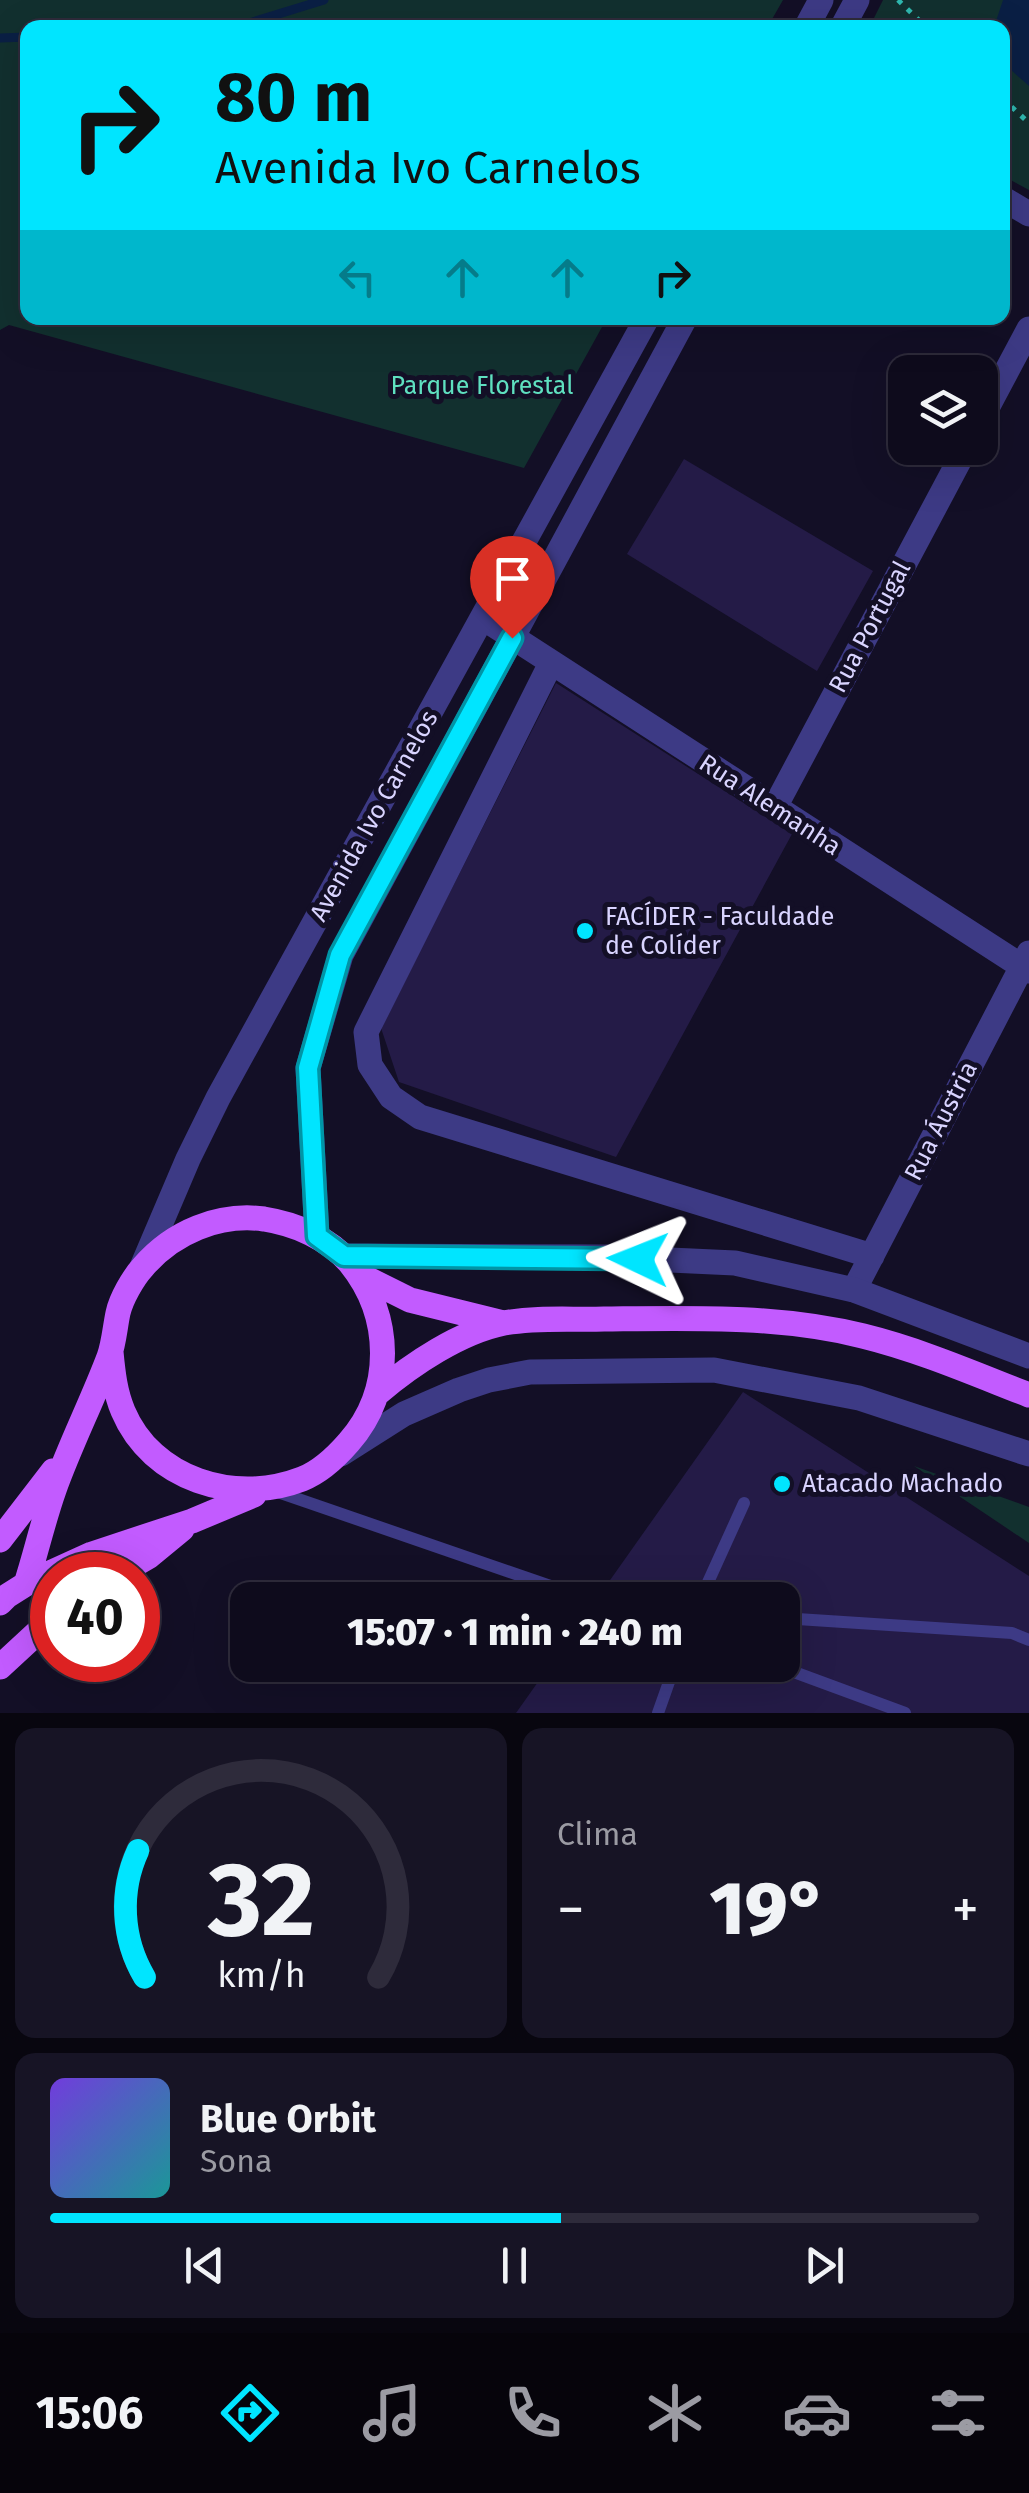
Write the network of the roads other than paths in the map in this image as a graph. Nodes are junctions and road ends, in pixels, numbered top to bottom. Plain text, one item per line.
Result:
1 (643, 325) edge
2 (681, 325) edge
3 (1029, 330) edge
4 (998, 388) edge
5 (957, 465) edge
6 (483, 618) junction
7 (512, 638) junction
8 (551, 663) junction
9 (775, 807) junction
10 (1027, 963) edge
11 (317, 1236) junction
12 (872, 1256) junction
13 (351, 1265) junction
14 (142, 1268) junction
15 (854, 1290) junction
16 (503, 1324) junction
17 (111, 1352) junction
18 (1029, 1356) edge
19 (378, 1393) junction
20 (1029, 1396) edge
21 (74, 1443) junction
22 (1029, 1454) edge
23 (336, 1457) junction
24 (268, 1489) junction
25 (744, 1503) dead end
26 (192, 1521) junction
27 (0, 1540) edge
28 (154, 1552) edge
29 (539, 1582) edge
30 (708, 1582) edge
31 (8, 1594) edge
32 (800, 1619) edge
33 (30, 1640) edge
34 (1029, 1640) edge
35 (0, 1668) edge
36 (800, 1674) edge
37 (669, 1682) edge
38 (658, 1713) edge
39 (905, 1713) edge

1 - 6 street, Avenida Ivo Carnelos
2 - 7 street, Avenida Ivo Carnelos
3 - 4 street
5 - 9 street, Rua Portugal
6 - 7 street, Rua Alemanha
6 - 14 street, Avenida Ivo Carnelos
7 - 8 street, Rua Alemanha
7 - 11 street, Avenida Ivo Carnelos
8 - 9 street, Rua Alemanha
8 - 12 street
9 - 10 street, Rua Alemanha
10 - 12 street, Rua Áustria
11 - 13 main road
11 - 14 main road
12 - 15 street, Rua Áustria
13 - 15 street
13 - 16 main road
13 - 19 main road
14 - 17 main road
15 - 18 street
16 - 19 main road
16 - 20 main road
17 - 21 main road
17 - 24 main road
19 - 23 main road
21 - 27 main road
21 - 31 main road
22 - 23 street
23 - 24 main road
24 - 26 main road
24 - 29 lane
25 - 30 lane
26 - 28 main road
26 - 31 main road
32 - 34 lane
33 - 35 main road
36 - 39 lane
37 - 38 lane

